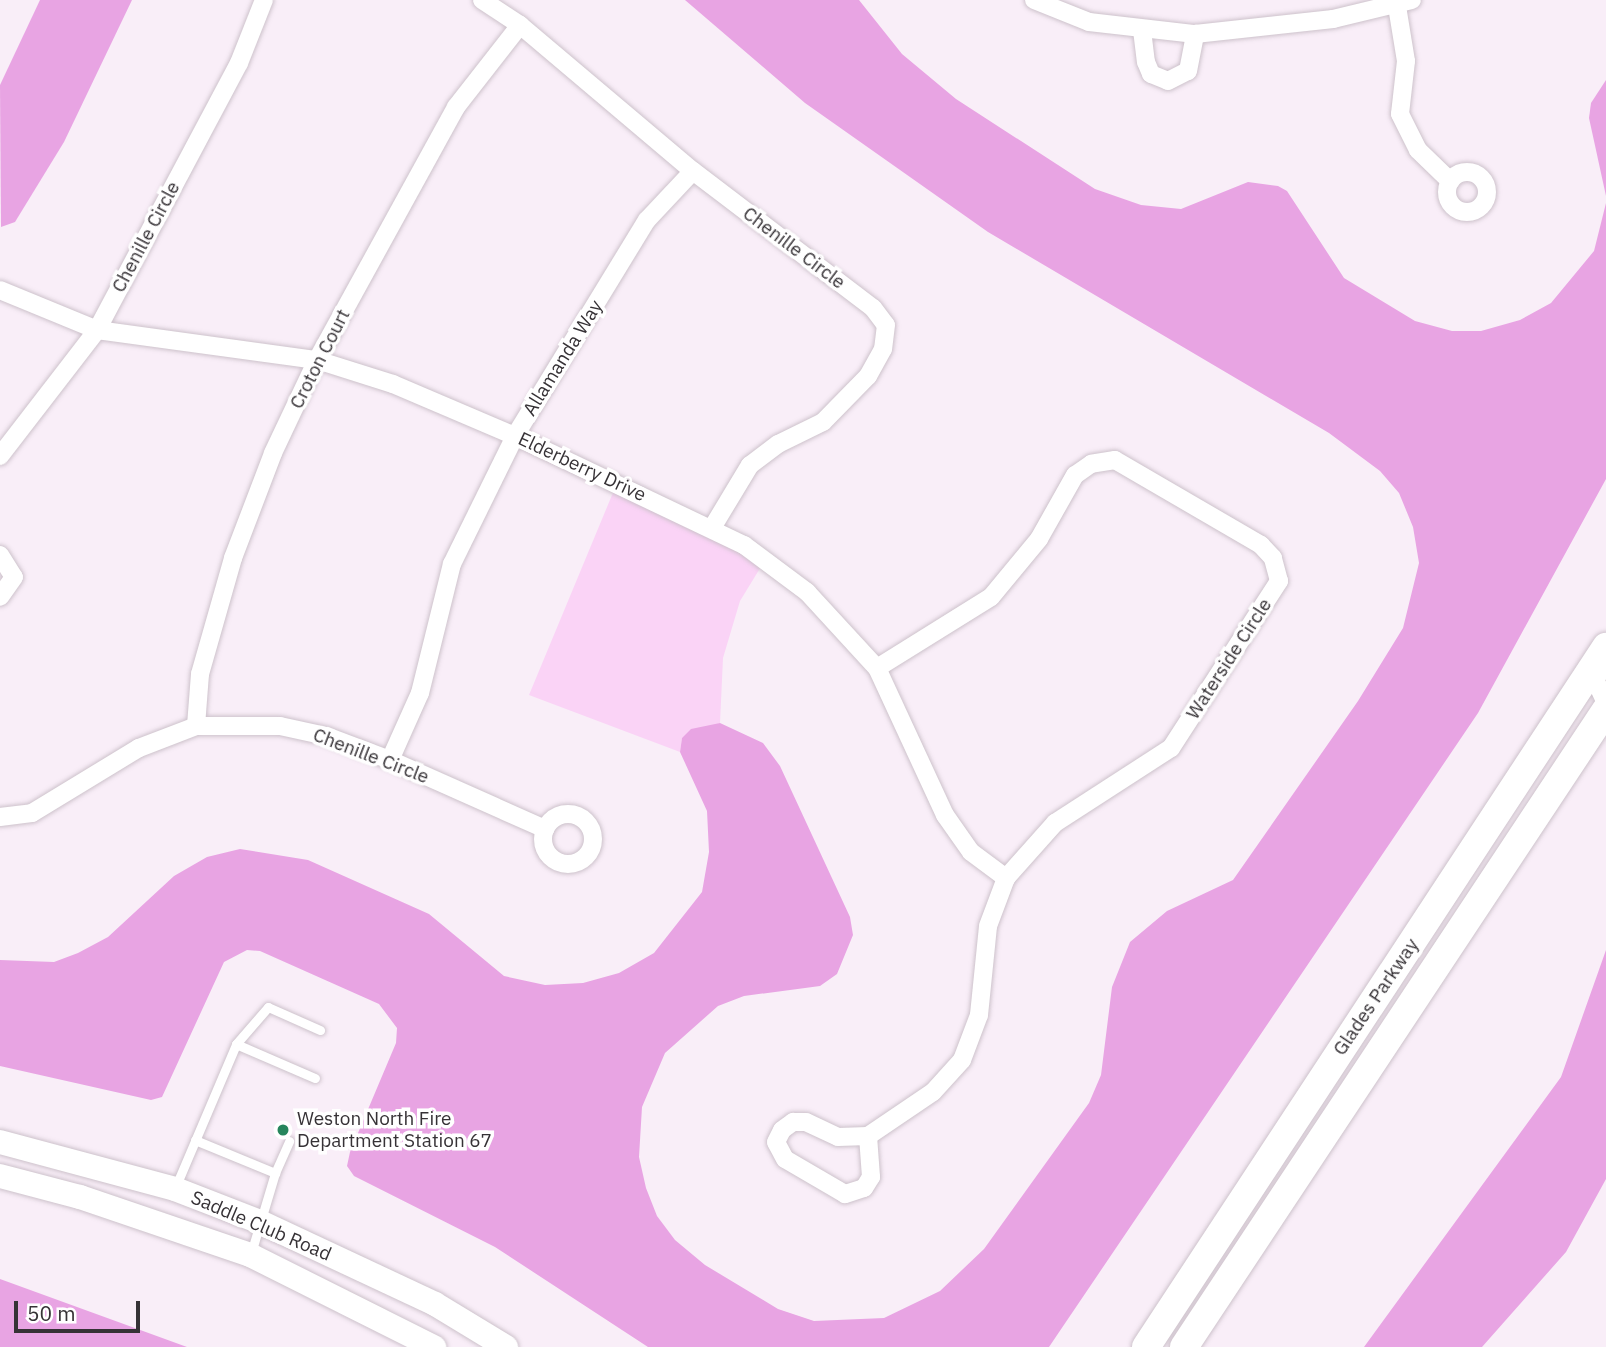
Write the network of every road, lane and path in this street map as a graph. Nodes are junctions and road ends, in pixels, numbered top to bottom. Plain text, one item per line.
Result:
1 (264, 0) edge
2 (482, 0) edge
3 (1034, 0) edge
4 (1401, 2) edge
5 (520, 25) junction
6 (1142, 30) junction
7 (1195, 34) junction
8 (693, 171) junction
9 (1450, 181) dead end
10 (0, 290) edge
11 (97, 330) junction
12 (317, 360) junction
13 (515, 436) junction
14 (0, 456) edge
15 (712, 528) junction
16 (0, 555) edge
17 (0, 597) edge
18 (1606, 647) edge
19 (877, 668) junction
20 (1599, 672) edge
21 (1606, 703) edge
22 (1606, 710) edge
23 (196, 726) junction
24 (390, 760) junction
25 (0, 817) edge
26 (545, 829) dead end
27 (1006, 878) junction
28 (320, 1030) dead end
29 (236, 1044) junction
30 (315, 1078) dead end
31 (868, 1136) junction
32 (195, 1140) junction
33 (289, 1141) dead end
34 (0, 1142) edge
35 (275, 1173) junction
36 (0, 1176) edge
37 (174, 1189) junction
38 (260, 1222) junction
39 (250, 1255) junction
40 (434, 1347) edge
41 (506, 1347) edge
42 (1146, 1347) edge
43 (1184, 1347) edge

1 - 11 street, Chenille Circle
2 - 5 street, Chenille Circle
3 - 6 street
4 - 7 street
4 - 9 street
5 - 8 street, Chenille Circle
5 - 12 street, Croton Court
6 - 7 street
6 - 7 street
8 - 13 street, Allamanda Way
8 - 15 street, Chenille Circle
10 - 11 street, Elderberry Drive
11 - 12 street, Elderberry Drive
11 - 14 street, Chenille Circle
12 - 13 street, Elderberry Drive
12 - 23 street, Croton Court
13 - 15 street, Elderberry Drive
13 - 24 street, Allamanda Way
15 - 19 street, Elderberry Drive
16 - 17 street
18 - 20 main road, Glades Parkway
19 - 27 street, Elderberry Drive
19 - 27 street, Waterside Circle
20 - 21 street
20 - 42 main road, Glades Parkway
22 - 43 main road, Glades Parkway
23 - 24 street, Chenille Circle
23 - 25 street, Chenille Circle
24 - 26 street, Chenille Circle
27 - 31 street, Waterside Circle
28 - 29 lane
29 - 30 lane
29 - 32 lane
31 - 31 street
32 - 35 lane
32 - 37 lane
33 - 35 lane
34 - 37 street, Saddle Club Road
35 - 38 lane
36 - 39 street, Saddle Club Road
37 - 38 street, Saddle Club Road
38 - 39 lane
38 - 41 street, Saddle Club Road
39 - 40 street, Saddle Club Road

